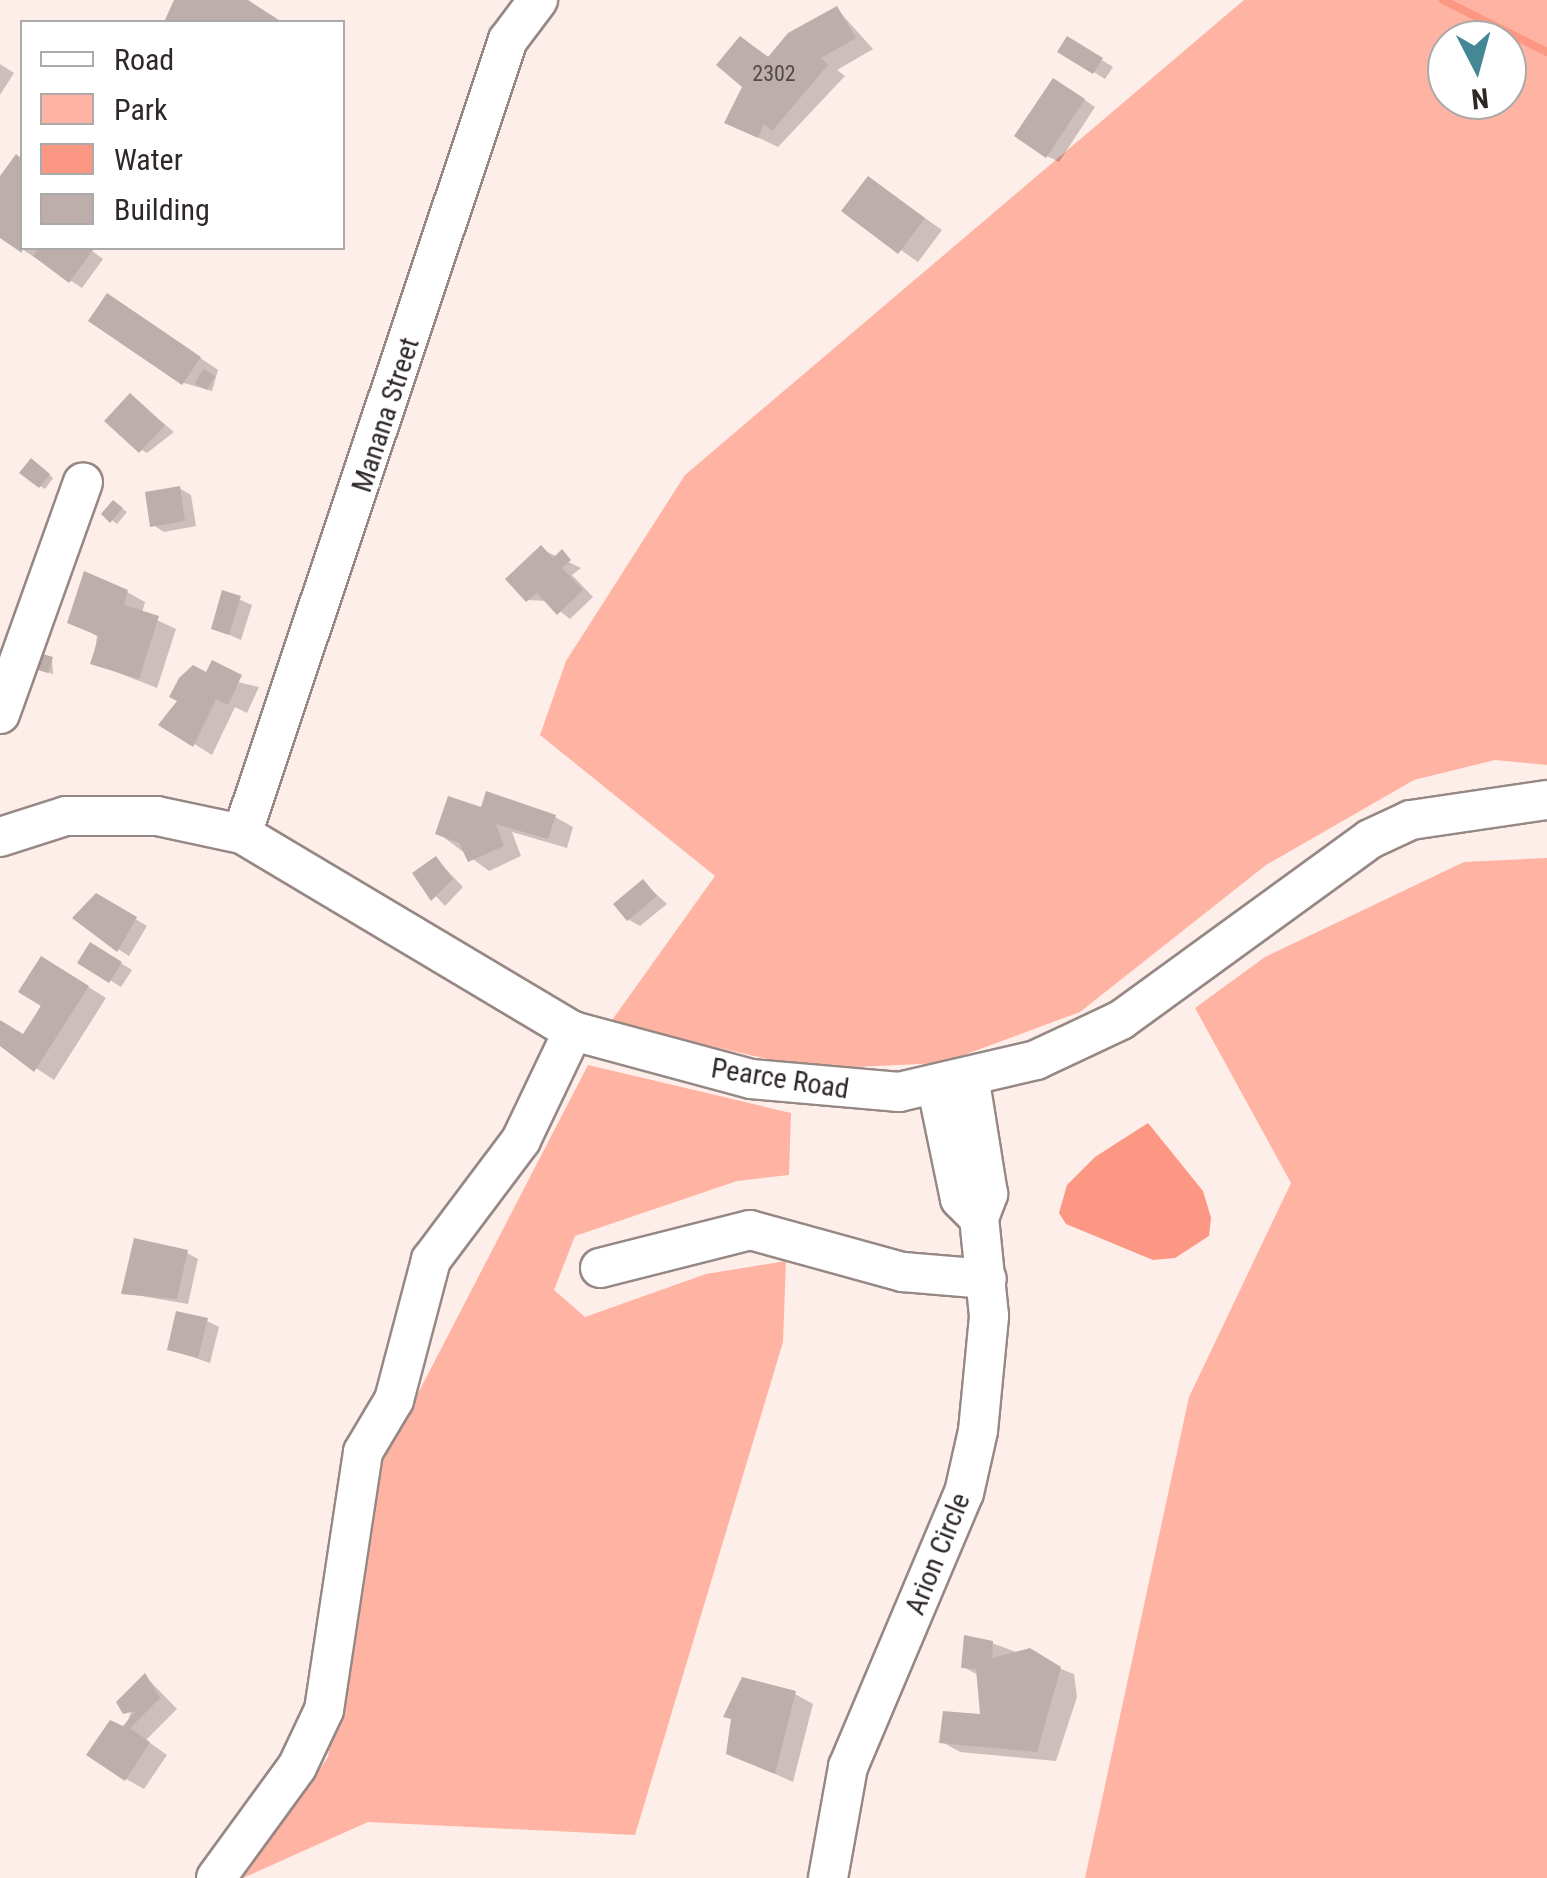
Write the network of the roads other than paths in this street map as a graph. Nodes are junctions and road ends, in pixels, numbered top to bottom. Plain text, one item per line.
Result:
1 (538, 0) edge
2 (83, 482) dead end
3 (0, 714) edge
4 (1547, 800) edge
5 (242, 834) junction
6 (0, 838) edge
7 (573, 1031) junction
8 (954, 1084) junction
9 (600, 1268) dead end
10 (987, 1279) junction
11 (216, 1878) edge
12 (828, 1878) edge

1 - 5 street, Manana Street
2 - 3 street
4 - 8 street, Pearce Road
5 - 6 street, Pearce Road
5 - 7 street, Pearce Road
7 - 8 street, Pearce Road
7 - 11 street
8 - 10 street, Arion Circle
9 - 10 street
10 - 12 street, Arion Circle

